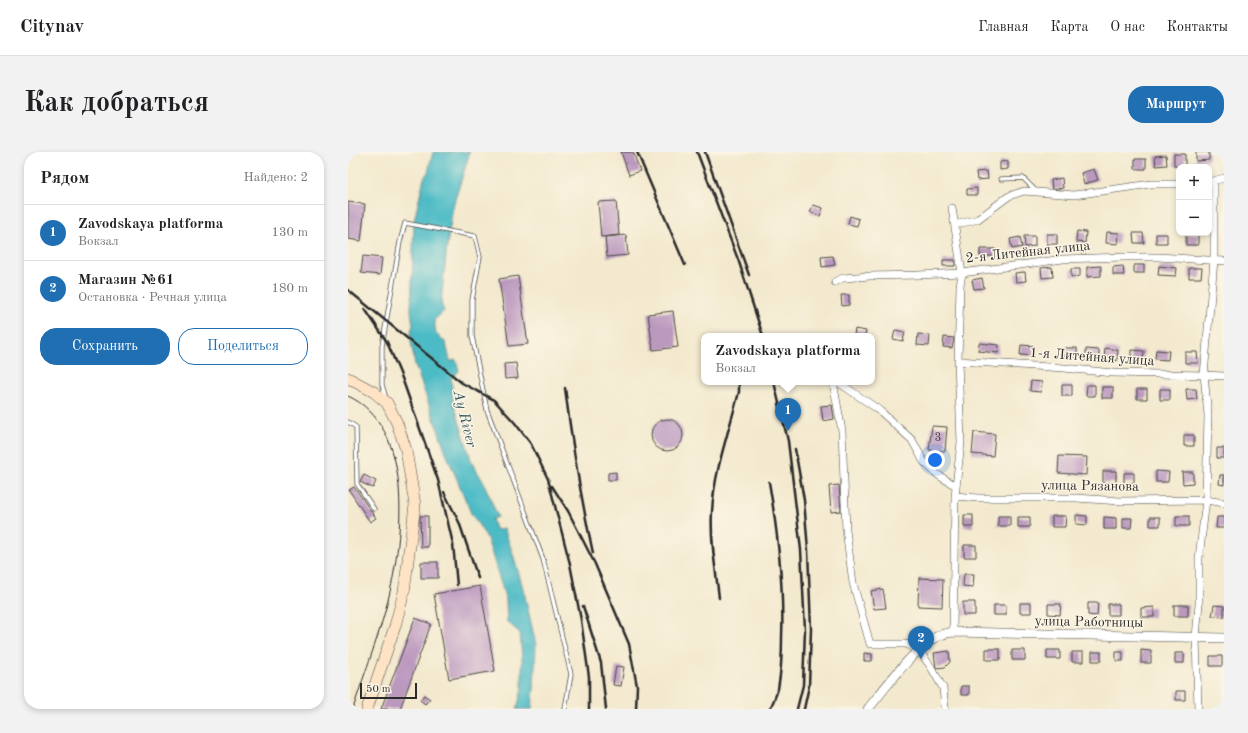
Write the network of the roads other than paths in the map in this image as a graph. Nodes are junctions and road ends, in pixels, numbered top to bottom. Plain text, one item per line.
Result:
1 (1224, 178) edge
2 (1001, 179) dead end
3 (1212, 181) edge
4 (1176, 184) edge
5 (1038, 193) junction
6 (1212, 200) edge
7 (952, 208) dead end
8 (955, 225) junction
9 (1214, 260) junction
10 (1224, 261) edge
11 (962, 273) junction
12 (835, 282) dead end
13 (958, 361) junction
14 (1204, 375) junction
15 (1224, 376) edge
16 (348, 378) edge
17 (833, 385) edge
18 (842, 385) edge
19 (388, 403) junction
20 (348, 422) edge
21 (956, 486) junction
22 (955, 496) junction
23 (1206, 500) junction
24 (1224, 504) edge
25 (374, 509) dead end
26 (953, 632) junction
27 (1196, 637) junction
28 (1224, 638) edge
29 (919, 650) junction
30 (367, 709) edge
31 (565, 709) edge
32 (868, 709) edge
33 (945, 709) edge
34 (1198, 709) edge

1 - 3 street
2 - 5 lane
4 - 5 street
5 - 8 street
6 - 9 street
7 - 8 street
8 - 11 street
9 - 10 street, 2-я Литейная улица
9 - 11 street, 2-я Литейная улица
9 - 14 street
11 - 12 street, 2-я Литейная улица
11 - 13 street
13 - 14 street, 1-я Литейная улица
13 - 21 street
14 - 15 street, 1-я Литейная улица
14 - 23 street
16 - 19 main road
17 - 29 street
18 - 21 street
19 - 30 main road
19 - 31 lane
20 - 25 lane
21 - 22 street
22 - 23 street, улица Рязанова
22 - 26 street
23 - 24 street, улица Рязанова
23 - 27 street
26 - 27 street, улица Работницы
26 - 29 street, улица Работницы
27 - 28 street, улица Работницы
27 - 34 street
29 - 32 street, улица Работницы
29 - 33 street

